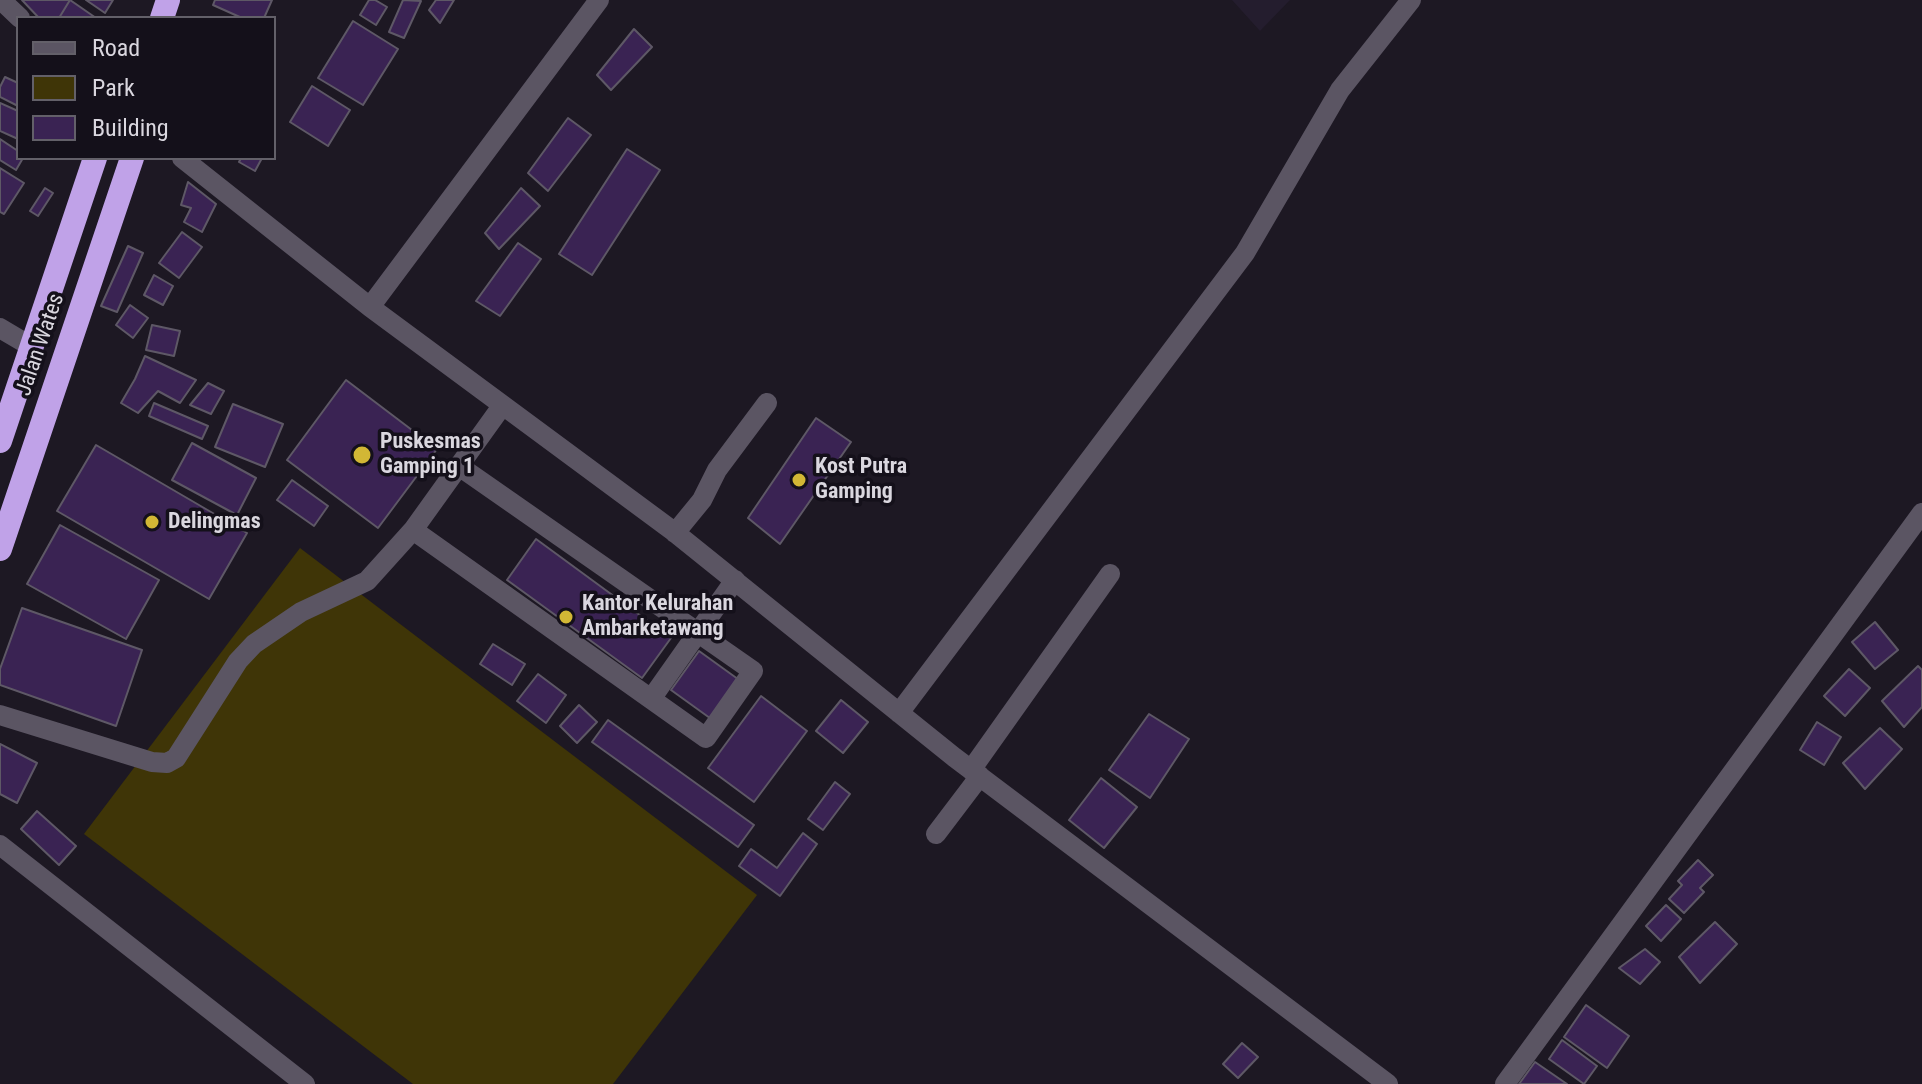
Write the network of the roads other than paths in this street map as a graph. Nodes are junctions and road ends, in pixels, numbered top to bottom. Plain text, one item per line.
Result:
1 (1, 0) edge
2 (599, 0) edge
3 (1411, 0) edge
4 (18, 16) edge
5 (94, 160) edge
6 (131, 160) edge
7 (185, 160) edge
8 (370, 307) junction
9 (0, 328) edge
10 (32, 347) junction
11 (767, 403) dead end
12 (502, 406) junction
13 (0, 441) edge
14 (459, 466) junction
15 (1922, 513) edge
16 (413, 530) junction
17 (675, 533) junction
18 (0, 549) edge
19 (1110, 574) dead end
20 (735, 580) junction
21 (698, 633) junction
22 (651, 699) junction
23 (899, 713) junction
24 (0, 715) edge
25 (976, 773) junction
26 (936, 834) dead end
27 (0, 845) edge
28 (305, 1084) edge
29 (1388, 1084) edge
30 (1505, 1084) edge

1 - 4 street
2 - 8 street
3 - 23 street
5 - 10 highway, Jalan Wates
6 - 18 highway, Jalan Wates
7 - 8 street
8 - 12 street
9 - 10 street
10 - 13 highway, Jalan Wates
11 - 17 street
12 - 14 street
12 - 17 street
14 - 16 street
14 - 21 street
15 - 30 street
16 - 22 street
16 - 24 street
17 - 20 street
19 - 25 street
20 - 21 street
20 - 23 street
21 - 22 street
21 - 22 street
23 - 25 street
25 - 26 street
25 - 29 street
27 - 28 street

